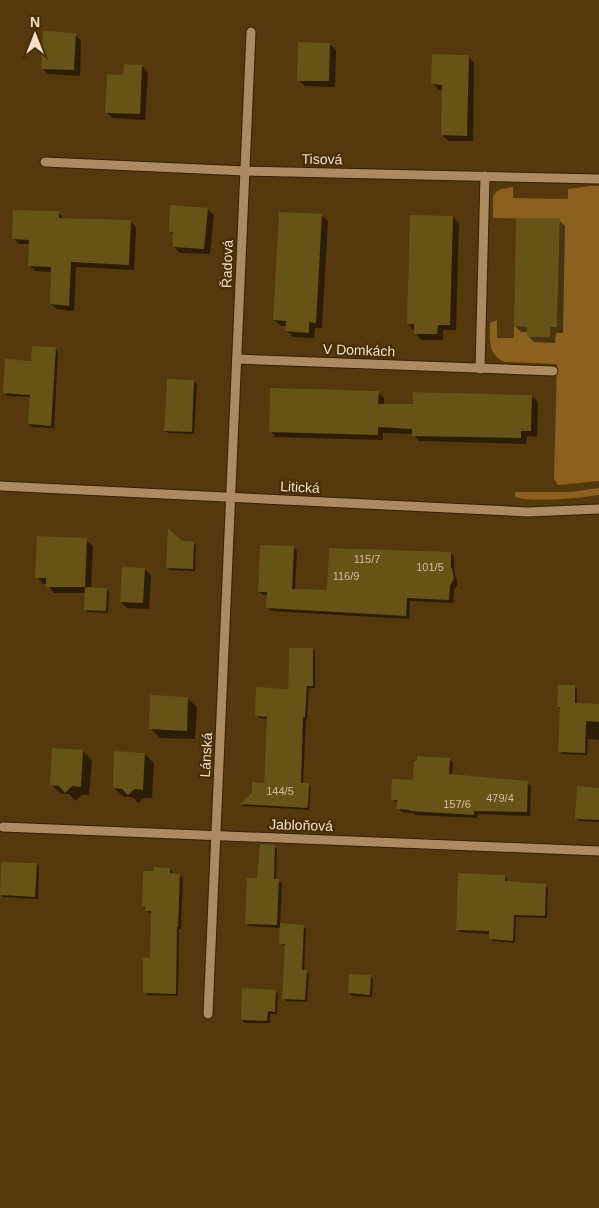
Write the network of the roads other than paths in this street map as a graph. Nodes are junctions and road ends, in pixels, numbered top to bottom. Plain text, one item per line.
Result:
1 (251, 32) dead end
2 (45, 162) dead end
3 (245, 171) junction
4 (485, 176) junction
5 (599, 179) edge
6 (237, 359) junction
7 (480, 369) junction
8 (553, 371) dead end
9 (0, 486) edge
10 (231, 497) junction
11 (599, 509) edge
12 (3, 827) dead end
13 (216, 836) junction
14 (599, 851) edge
15 (208, 1014) dead end

1 - 3 street, Řadová
2 - 3 street, Tisová
3 - 4 street, Tisová
3 - 6 street, Řadová
4 - 5 street, Tisová
4 - 7 street
6 - 7 street, V Domkách
6 - 10 street, Řadová
7 - 8 street, V Domkách
9 - 10 street, Litická
10 - 11 street, Litická
10 - 13 street, Lánská
12 - 13 street, Jabloňová
13 - 14 street, Jabloňová
13 - 15 street, Lánská

